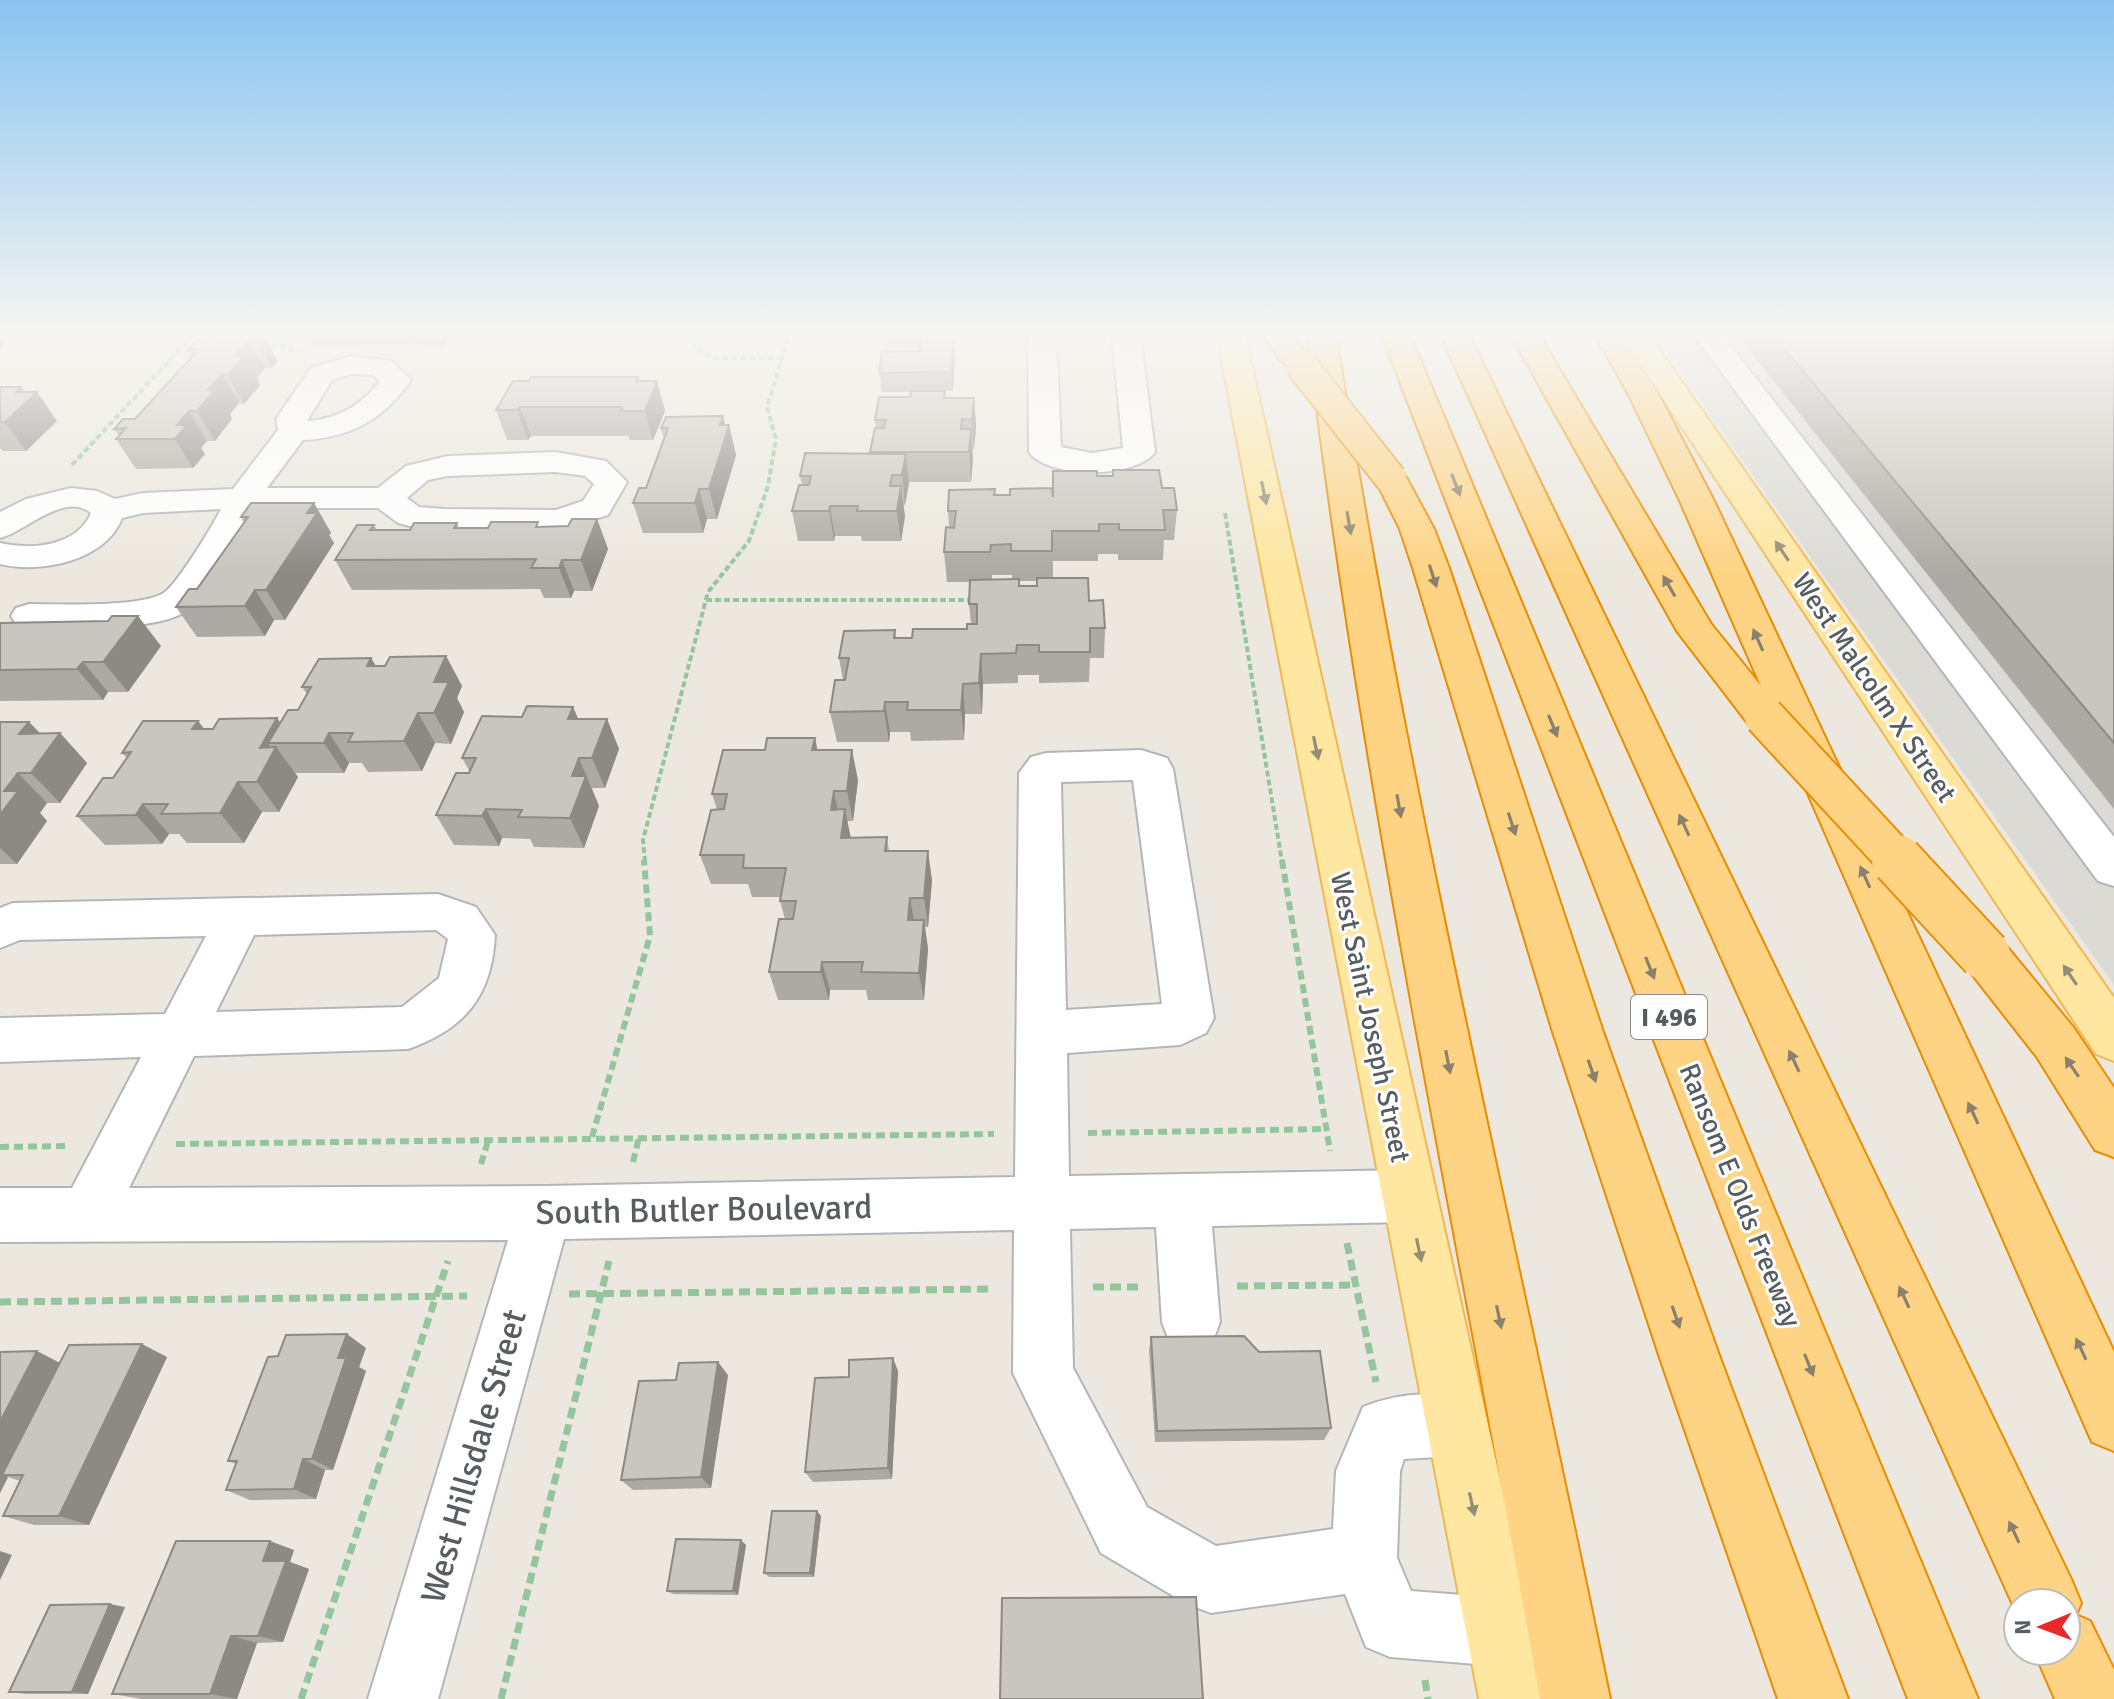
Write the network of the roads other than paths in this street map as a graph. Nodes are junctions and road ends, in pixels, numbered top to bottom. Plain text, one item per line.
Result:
1 (1044, 414) edge
2 (1135, 414) edge
3 (1247, 414) edge
4 (1326, 414) edge
5 (1351, 414) edge
6 (1428, 414) edge
7 (1492, 414) edge
8 (1571, 414) edge
9 (1654, 414) edge
10 (1689, 414) edge
11 (1768, 414) edge
12 (294, 431) dead end
13 (243, 498) junction
14 (386, 498) junction
15 (108, 511) junction
16 (5, 540) edge
17 (29, 616) dead end
18 (2114, 869) edge
19 (239, 918) junction
20 (0, 929) edge
21 (1043, 1033) junction
22 (178, 1035) junction
23 (2114, 1039) edge
24 (0, 1040) edge
25 (2114, 1133) edge
26 (1408, 1196) junction
27 (1182, 1200) junction
28 (1044, 1202) junction
29 (88, 1213) junction
30 (544, 1213) junction
31 (0, 1215) edge
32 (1190, 1304) road end
33 (2114, 1420) edge
34 (1455, 1425) junction
35 (1364, 1558) junction
36 (2040, 1587) edge
37 (1501, 1632) junction
38 (2076, 1667) edge
39 (403, 1699) edge
40 (1514, 1699) edge
41 (1575, 1699) edge
42 (1813, 1699) edge
43 (1943, 1699) edge
44 (2091, 1699) edge

1 - 2 street
3 -> 26 main road, West Saint Joseph Street
4 -> 41 highway
5 -> 42 highway, bridge
6 -> 43 highway, Ransom E Olds Freeway / I 496
36 -> 7 highway
25 -> 8 highway, bridge
33 -> 9 highway
23 -> 10 main road, West Malcolm X Street
11 - 18 street
12 - 13 street
13 - 14 street
13 - 15 street
13 - 17 street
14 - 14 street
15 - 16 street
15 - 16 street
19 - 20 street
19 - 22 street
19 - 22 street
21 - 21 street
21 - 28 street
22 - 24 street
22 - 29 street
26 - 27 street, South Butler Boulevard
26 -> 34 main road, West Saint Joseph Street
27 - 28 street, South Butler Boulevard
27 - 32 street
28 - 30 street, South Butler Boulevard
28 - 35 street
29 - 30 street, South Butler Boulevard
29 - 31 street, South Butler Boulevard
30 - 39 street, West Hillsdale Street
34 - 35 street
34 -> 37 main road, West Saint Joseph Street
35 - 37 street
37 - 40 main road, West Saint Joseph Street
38 - 44 highway

